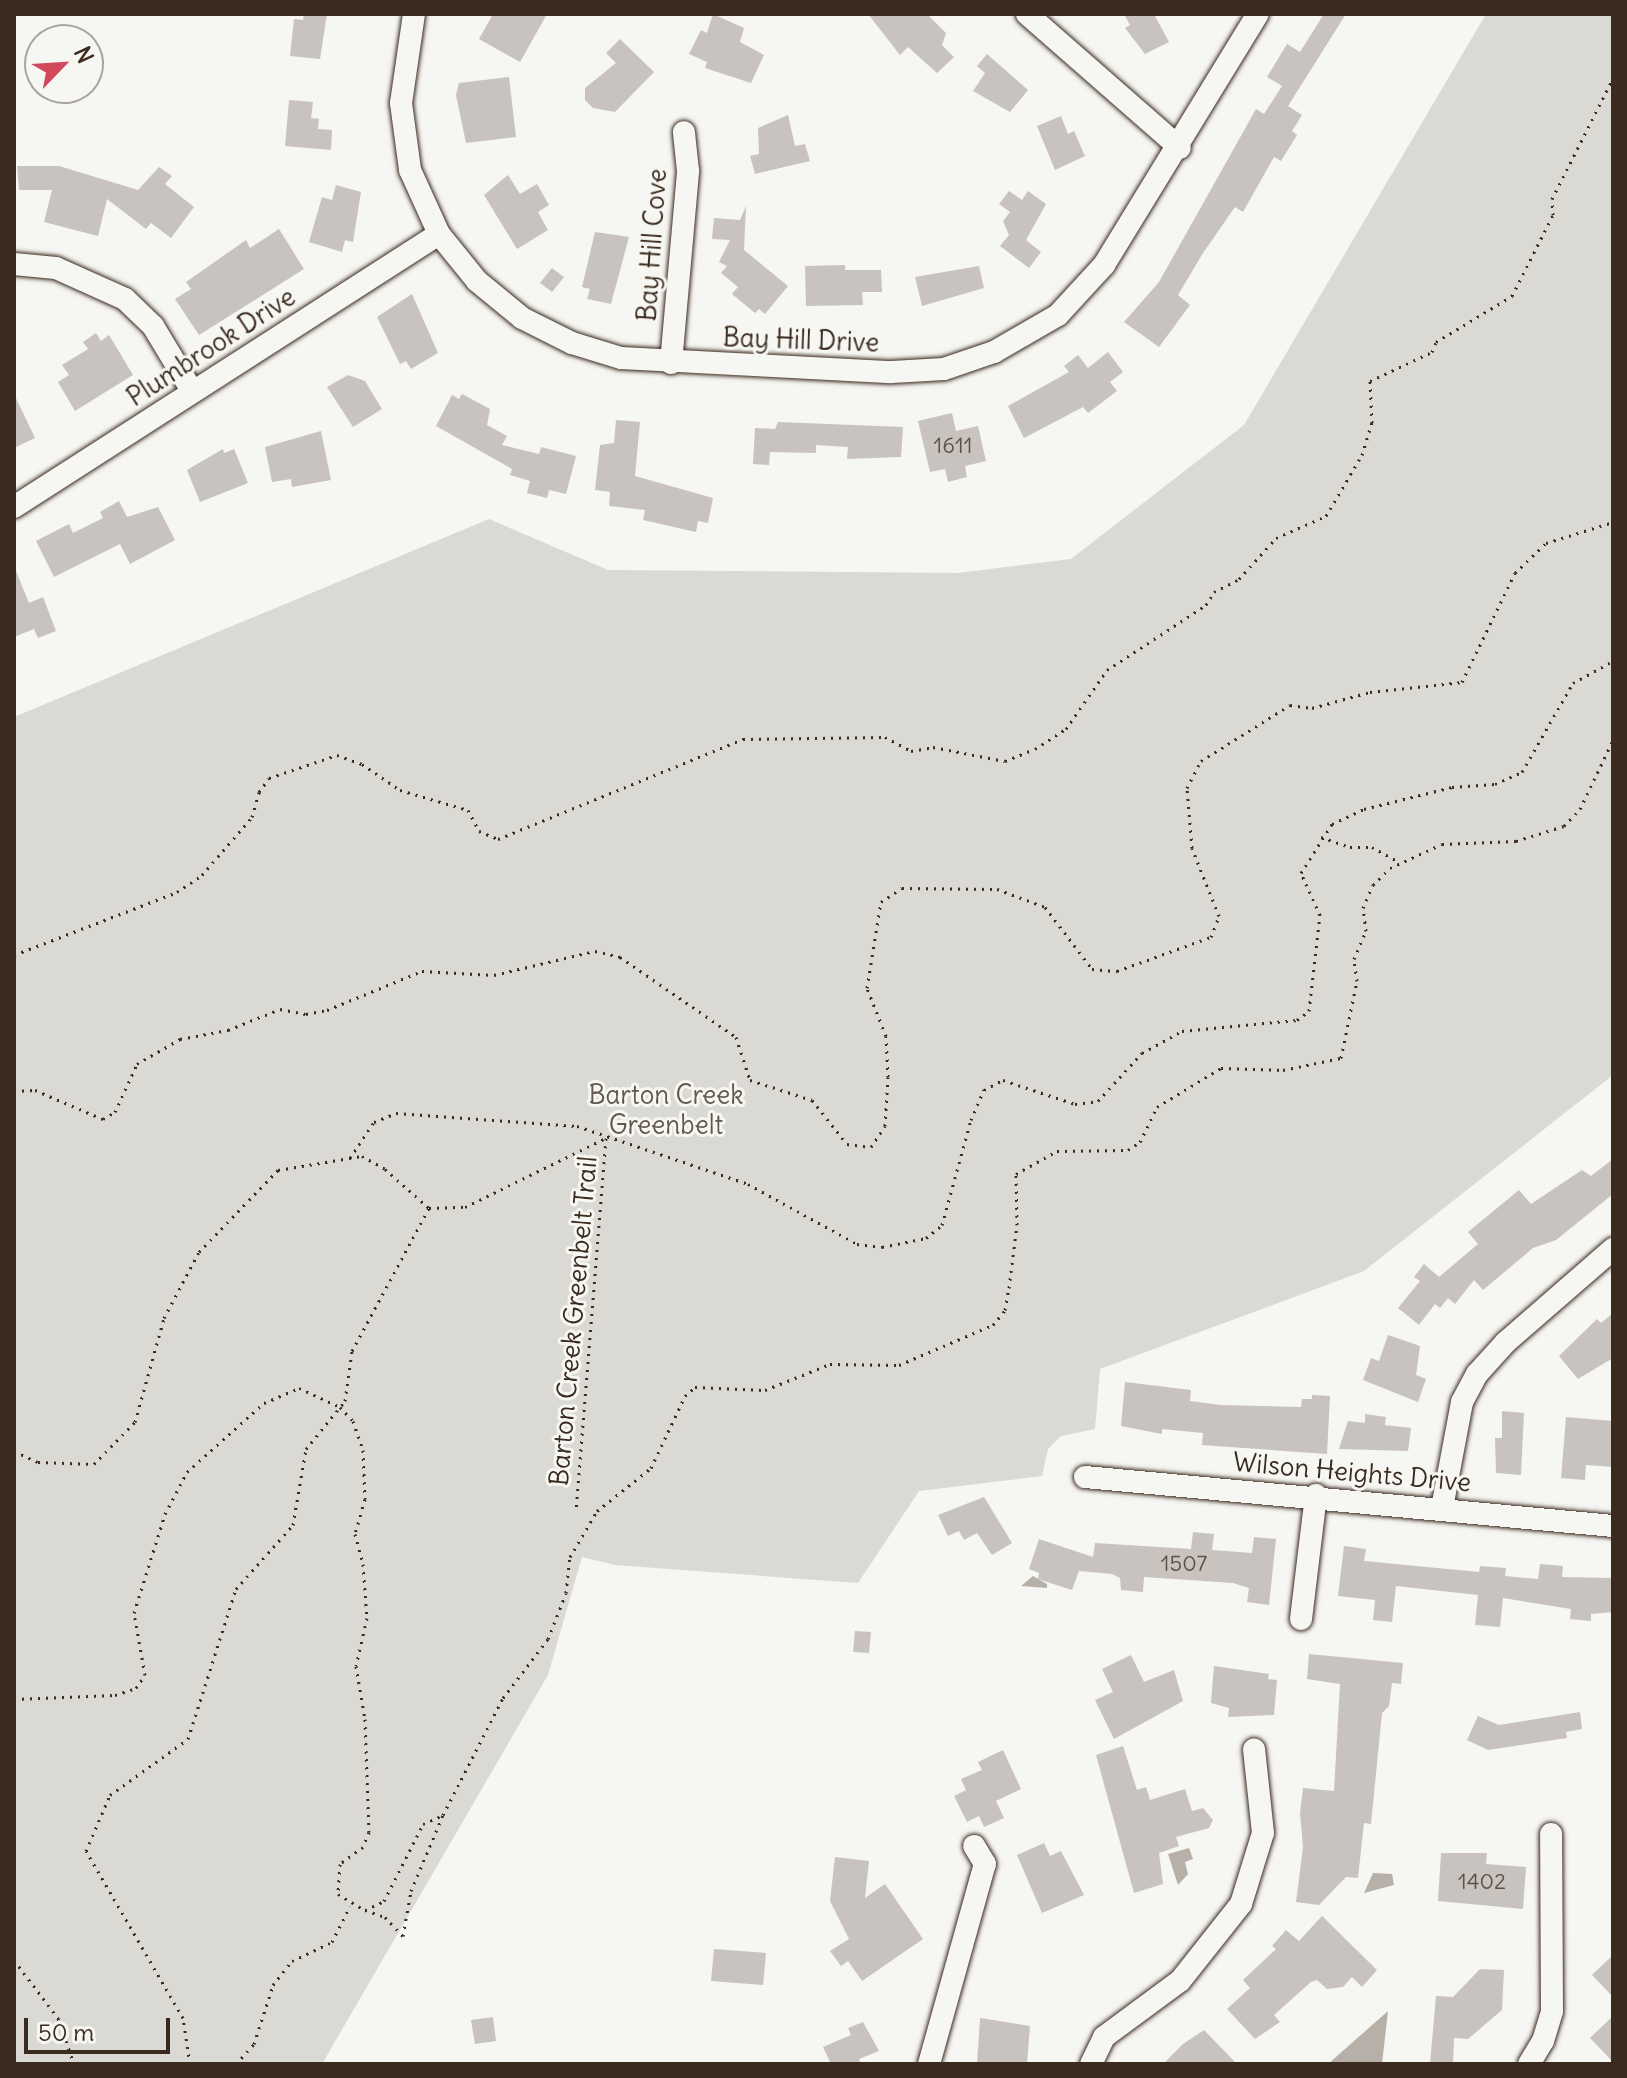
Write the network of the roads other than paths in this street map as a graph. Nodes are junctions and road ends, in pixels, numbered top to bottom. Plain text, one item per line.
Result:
1 (414, 14) edge
2 (1027, 14) edge
3 (1258, 14) edge
4 (684, 132) dead end
5 (1180, 148) junction
6 (439, 234) junction
7 (14, 264) edge
8 (671, 363) junction
9 (192, 391) junction
10 (14, 507) edge
11 (1613, 1249) edge
12 (1085, 1477) dead end
13 (1316, 1495) junction
14 (1442, 1508) junction
15 (1613, 1526) edge
16 (1301, 1619) dead end
17 (1254, 1749) dead end
18 (1551, 1834) dead end
19 (974, 1846) dead end
20 (929, 2064) edge
21 (1091, 2064) edge
22 (1529, 2064) edge

1 - 6 street, Bay Hill Drive
2 - 5 street
3 - 5 street, Bay Hill Drive
4 - 8 street, Bay Hill Cove
5 - 8 street, Bay Hill Drive
6 - 8 street, Bay Hill Drive
6 - 9 street, Plumbrook Drive
7 - 9 street
9 - 10 street, Plumbrook Drive
11 - 14 street
12 - 13 street, Wilson Heights Drive
13 - 14 street, Wilson Heights Drive
13 - 16 street
14 - 15 street, Wilson Heights Drive
17 - 21 street
18 - 22 street
19 - 20 street

